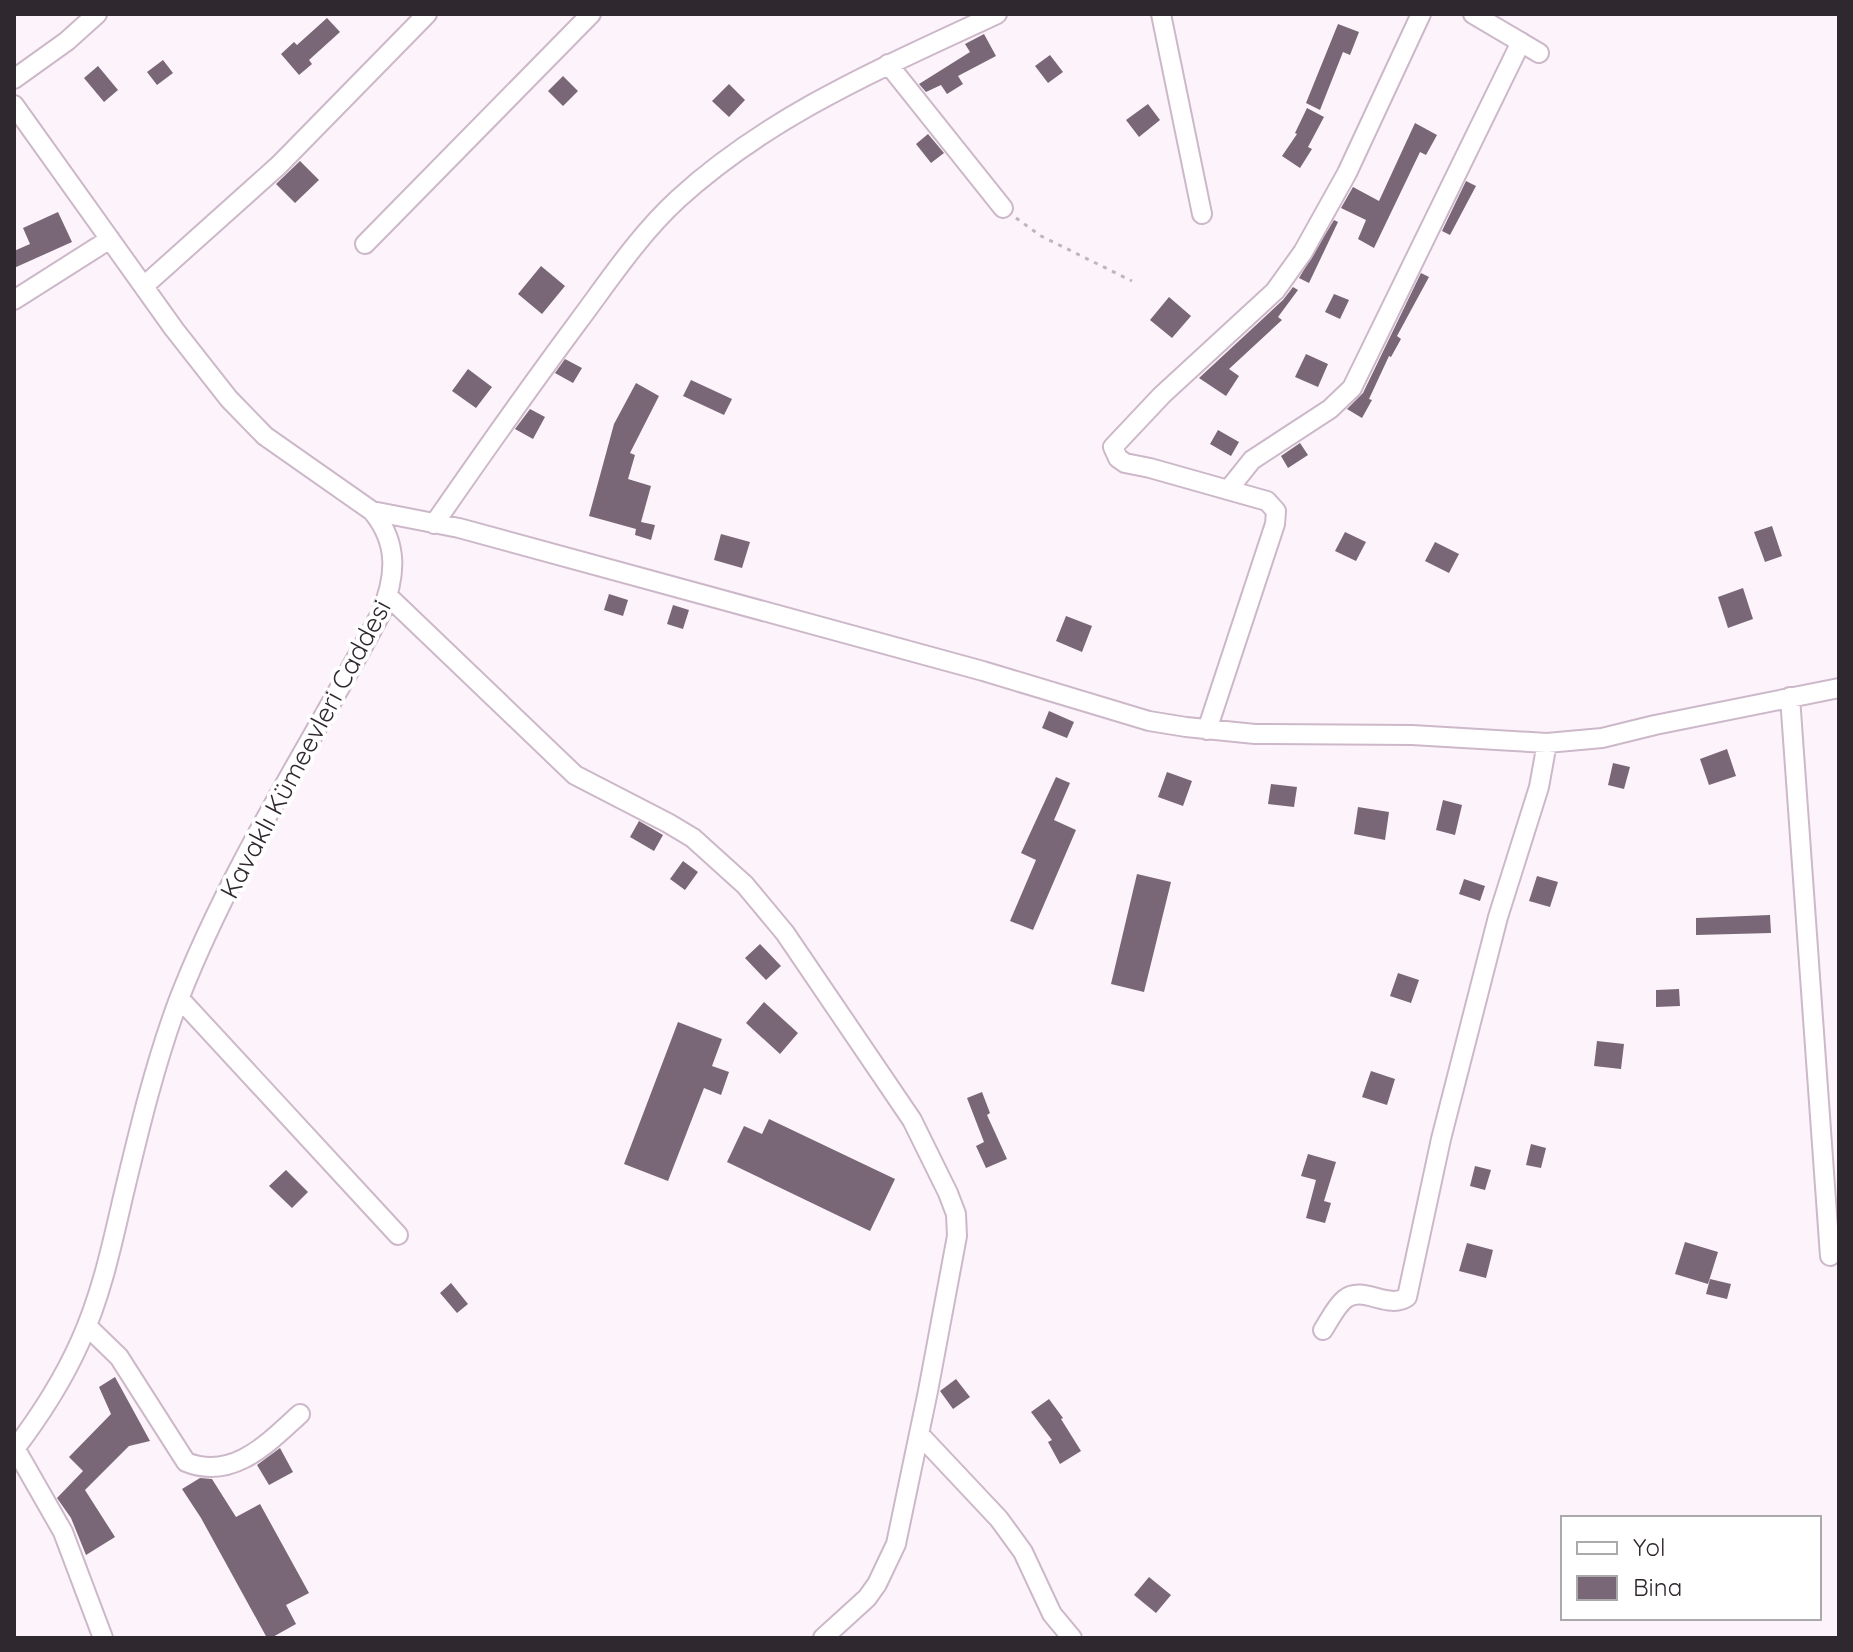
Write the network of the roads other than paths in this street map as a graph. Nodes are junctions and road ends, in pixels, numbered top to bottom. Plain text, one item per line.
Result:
1 (97, 14) edge
2 (427, 14) edge
3 (591, 14) edge
4 (997, 14) edge
5 (1161, 14) edge
6 (1421, 14) edge
7 (1473, 14) edge
8 (1521, 42) junction
9 (1539, 53) dead end
10 (888, 64) junction
11 (14, 79) edge
12 (14, 105) edge
13 (1003, 208) road end
14 (1202, 214) dead end
15 (110, 239) junction
16 (365, 244) dead end
17 (144, 286) junction
18 (14, 300) edge
19 (1228, 490) junction
20 (372, 511) junction
21 (434, 524) junction
22 (388, 596) junction
23 (1839, 688) edge
24 (1790, 697) junction
25 (1207, 730) junction
26 (1547, 743) junction
27 (180, 999) junction
28 (398, 1235) dead end
29 (1830, 1256) dead end
30 (87, 1326) junction
31 (1323, 1330) dead end
32 (300, 1414) dead end
33 (920, 1435) junction
34 (15, 1449) edge
35 (103, 1638) edge
36 (823, 1638) edge
37 (1072, 1638) edge

1 - 11 street
2 - 17 street
3 - 16 street
4 - 10 street
5 - 14 street
6 - 19 street
7 - 8 street
8 - 9 street
8 - 19 street
10 - 13 street
10 - 21 street
12 - 15 street, Kavaklı Kümeevleri Caddesi
15 - 17 street, Kavaklı Kümeevleri Caddesi
15 - 18 street
17 - 20 street, Kavaklı Kümeevleri Caddesi
19 - 25 street
20 - 21 street
20 - 22 street, Kavaklı Kümeevleri Caddesi
21 - 25 street
22 - 27 street, Kavaklı Kümeevleri Caddesi
22 - 33 street
23 - 24 street
24 - 26 street
24 - 29 street
25 - 26 street
26 - 31 street
27 - 28 street
27 - 30 street, Kavaklı Kümeevleri Caddesi
30 - 32 street
30 - 34 street, Kavaklı Kümeevleri Caddesi
33 - 36 street
33 - 37 street
34 - 35 street

